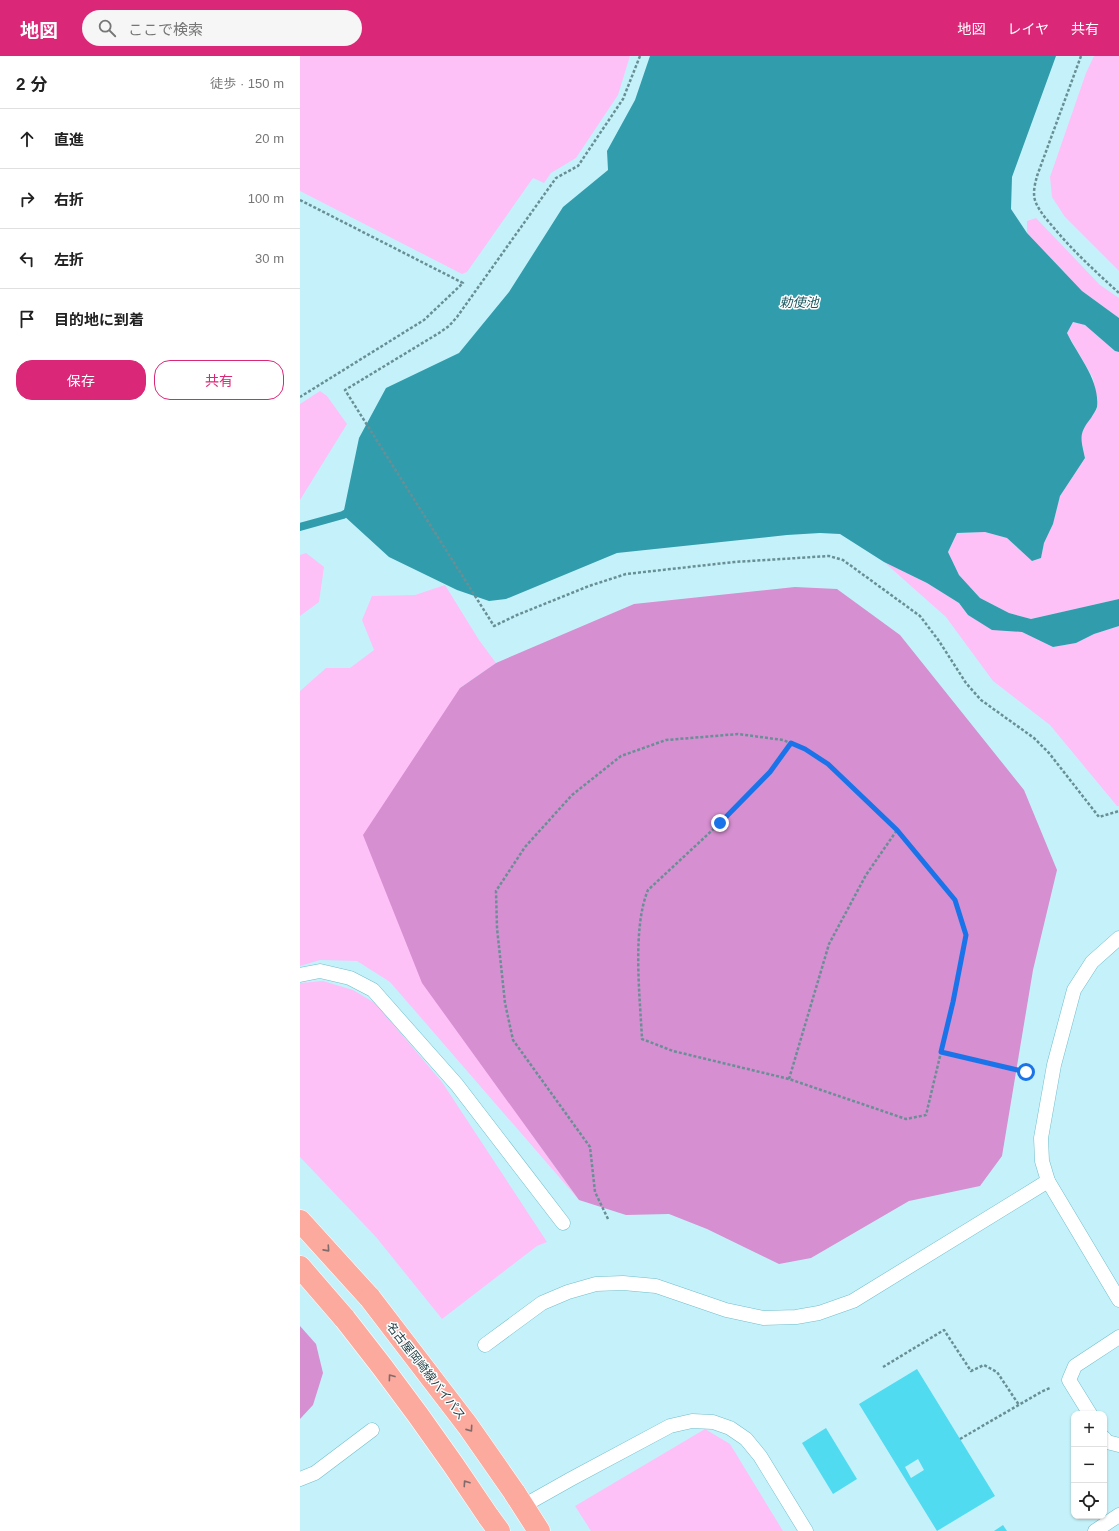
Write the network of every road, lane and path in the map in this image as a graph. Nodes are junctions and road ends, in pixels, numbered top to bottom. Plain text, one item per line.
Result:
1 (640, 56) edge
2 (1080, 56) edge
3 (300, 200) edge
4 (1119, 292) edge
5 (300, 397) edge
6 (791, 743) junction
7 (1119, 811) edge
8 (897, 830) junction
9 (1119, 938) edge
10 (300, 975) edge
11 (941, 1052) junction
12 (1026, 1072) dead end
13 (789, 1079) junction
14 (1048, 1181) junction
15 (608, 1219) dead end
16 (300, 1221) edge
17 (563, 1223) dead end
18 (300, 1267) edge
19 (1119, 1300) edge
20 (1119, 1336) edge
21 (485, 1345) dead end
22 (883, 1367) dead end
23 (1069, 1380) junction
24 (1019, 1405) junction
25 (1088, 1411) edge
26 (372, 1430) dead end
27 (960, 1439) dead end
28 (1107, 1442) edge
29 (1119, 1445) edge
30 (300, 1479) edge
31 (519, 1499) junction
32 (1119, 1514) edge
33 (493, 1523) edge
34 (538, 1531) edge
35 (806, 1531) edge
36 (1095, 1531) edge

1 - 7 path
2 - 4 path
3 - 5 path
6 - 8 path
6 - 13 path
6 - 15 path
8 - 11 path
8 - 13 path
9 - 14 lane
10 - 17 lane
11 - 12 path
11 - 13 path
14 - 19 lane
14 - 21 lane
16 -> 31 main road, 名古屋岡崎線バイパス, bridge
33 -> 18 main road, bridge
20 - 23 lane
22 - 24 path
23 - 24 path
23 - 25 lane
24 - 27 path
26 - 30 lane
28 - 29 lane
31 - 34 main road, 名古屋岡崎線バイパス
31 - 35 lane
32 - 36 lane

